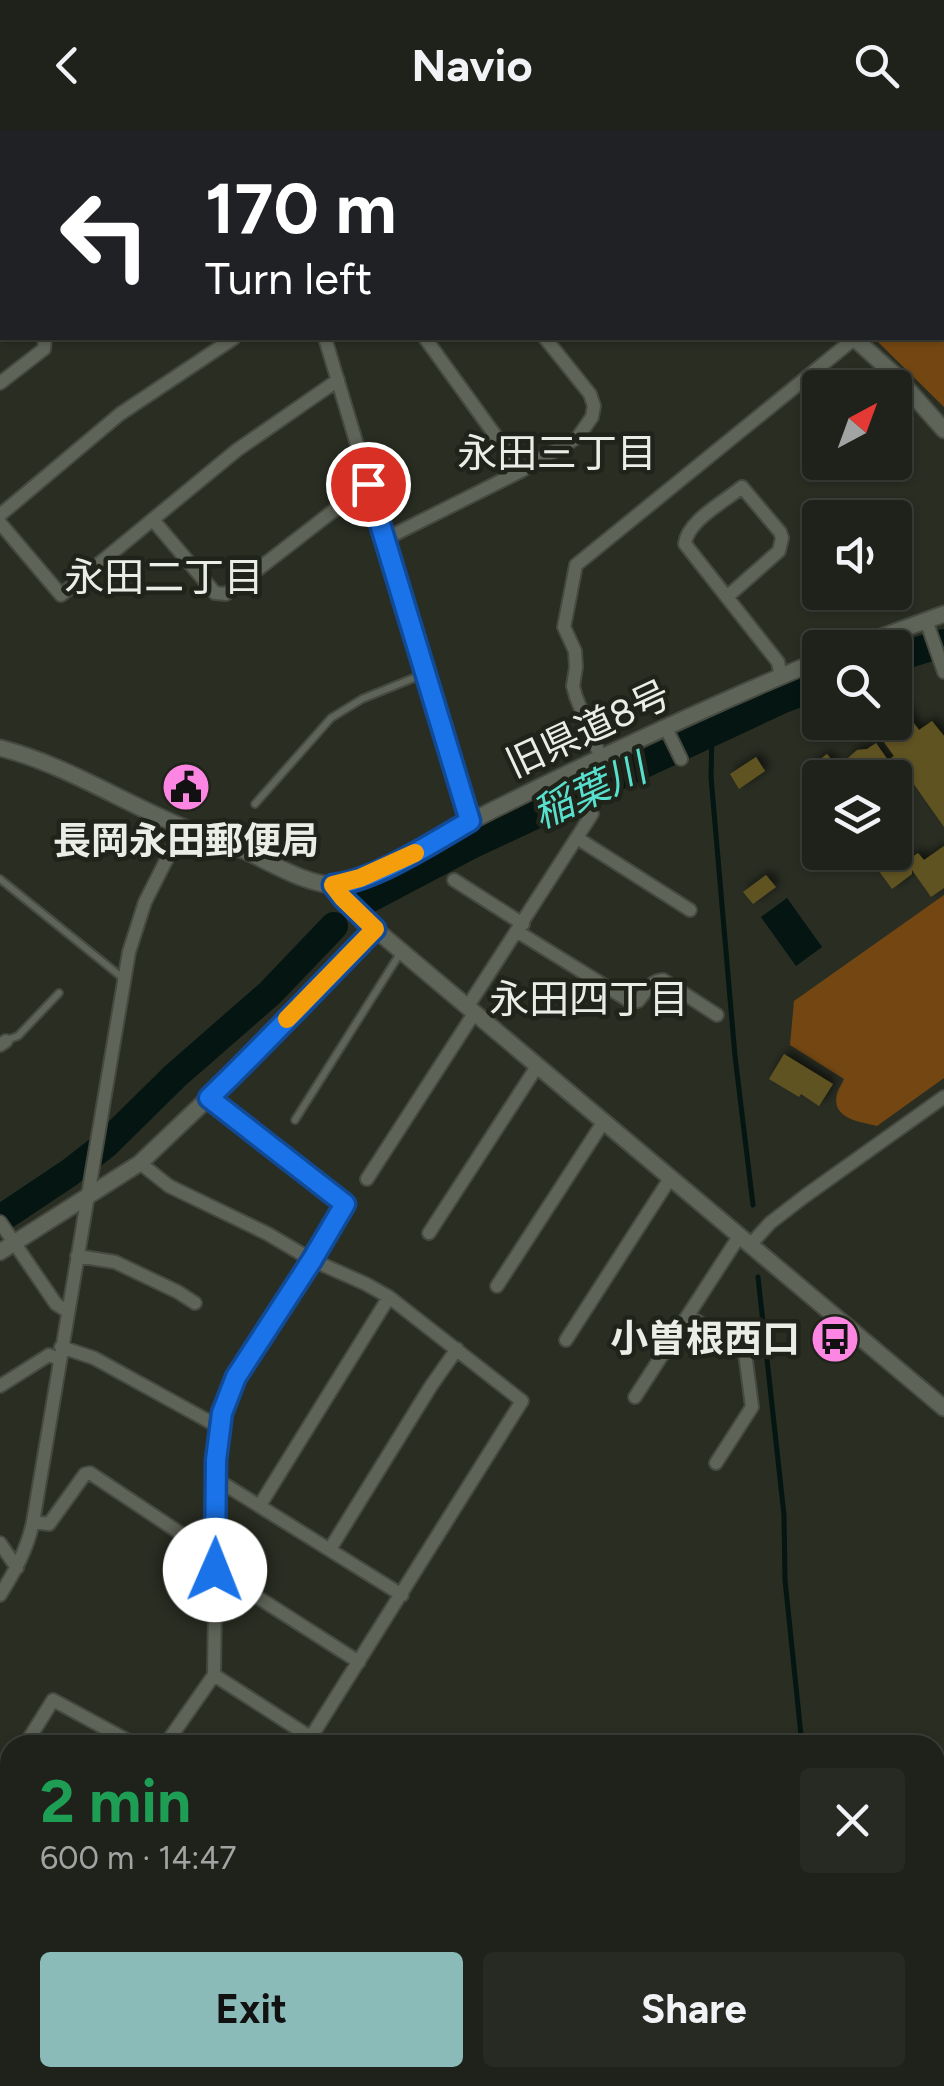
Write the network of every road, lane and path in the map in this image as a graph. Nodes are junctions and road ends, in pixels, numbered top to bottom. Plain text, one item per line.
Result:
1 (45, 340) edge
2 (231, 340) edge
3 (326, 340) edge
4 (426, 340) edge
5 (548, 340) edge
6 (852, 340) edge
7 (856, 340) edge
8 (338, 380) junction
9 (0, 383) edge
10 (944, 430) edge
11 (520, 471) junction
12 (368, 484) junction
13 (0, 519) edge
14 (153, 520) junction
15 (385, 539) junction
16 (728, 596) junction
17 (944, 614) edge
18 (926, 620) junction
19 (899, 630) edge
20 (802, 667) edge
21 (944, 672) edge
22 (427, 673) junction
23 (781, 676) junction
24 (668, 731) junction
25 (0, 748) edge
26 (601, 758) junction
27 (681, 759) dead end
28 (255, 804) dead end
29 (592, 814) dead end
30 (470, 821) junction
31 (183, 827) junction
32 (577, 838) junction
33 (0, 880) edge
34 (454, 880) dead end
35 (333, 885) junction
36 (690, 910) dead end
37 (520, 928) junction
38 (375, 929) junction
39 (402, 950) junction
40 (124, 980) junction
41 (59, 994) dead end
42 (471, 1009) junction
43 (717, 1015) dead end
44 (3, 1043) edge
45 (538, 1065) junction
46 (944, 1097) edge
47 (209, 1098) junction
48 (295, 1120) dead end
49 (604, 1121) junction
50 (140, 1163) junction
51 (671, 1177) junction
52 (367, 1179) dead end
53 (88, 1195) junction
54 (0, 1222) edge
55 (428, 1233) dead end
56 (746, 1240) junction
57 (14, 1242) junction
58 (0, 1252) edge
59 (77, 1256) junction
60 (312, 1260) junction
61 (498, 1286) dead end
62 (389, 1297) junction
63 (195, 1303) dead end
64 (67, 1311) junction
65 (690, 1316) junction
66 (566, 1340) dead end
67 (458, 1348) junction
68 (60, 1353) junction
69 (0, 1386) edge
70 (636, 1397) dead end
71 (944, 1408) edge
72 (221, 1428) junction
73 (716, 1463) dead end
74 (216, 1479) junction
75 (260, 1505) junction
76 (33, 1522) junction
77 (0, 1542) edge
78 (330, 1548) junction
79 (215, 1564) junction
80 (17, 1568) junction
81 (402, 1594) junction
82 (0, 1595) edge
83 (359, 1662) junction
84 (214, 1675) junction
85 (32, 1735) edge
86 (118, 1735) edge
87 (172, 1735) edge
88 (299, 1735) edge
89 (312, 1735) edge

1 - 9 street
2 - 13 street
3 - 8 street
4 - 11 street
5 - 11 street
6 - 26 street
7 - 10 street
8 - 12 street
8 - 14 street
11 - 15 street
12 - 14 street
12 - 15 street
13 - 14 street
15 - 22 street
16 - 16 street
16 - 23 street
17 - 18 street
18 - 19 street
18 - 21 street
20 - 23 street, 旧県道8号
22 - 28 lane
22 - 30 street
23 - 24 street, 旧県道8号
24 - 26 street, 旧県道8号
24 - 27 street
25 - 31 street
26 - 30 street, 旧県道8号
29 - 32 street
30 - 35 street, 旧県道8号
31 - 35 street
31 - 40 street
32 - 36 street
32 - 37 street
33 - 40 lane
34 - 37 street
35 - 38 street
37 - 42 street
37 - 43 street
38 - 39 street
38 - 47 street
39 - 42 street
39 - 48 lane
40 - 53 street
41 - 44 lane
42 - 45 street
42 - 52 street
45 - 49 street
45 - 55 street
46 - 56 street
47 - 50 street
47 - 60 street
49 - 51 street
49 - 61 street
50 - 53 street
50 - 60 street
51 - 56 street
51 - 66 street
53 - 57 street
53 - 59 street
54 - 57 street
56 - 65 street
56 - 71 street
57 - 58 street
57 - 64 street
59 - 63 street
59 - 64 street
60 - 62 street
60 - 72 street
62 - 67 street
62 - 75 street
64 - 68 street
65 - 70 street
65 - 73 street
67 - 78 street
67 - 81 street
68 - 69 street
68 - 72 street
68 - 76 street
72 - 74 street
74 - 75 street
74 - 79 street
75 - 78 street
76 - 79 street
76 - 80 street
77 - 80 street
78 - 81 street
79 - 83 street
79 - 84 street
80 - 82 street
81 - 83 street
83 - 89 street
84 - 87 street
84 - 88 street
85 - 86 street

